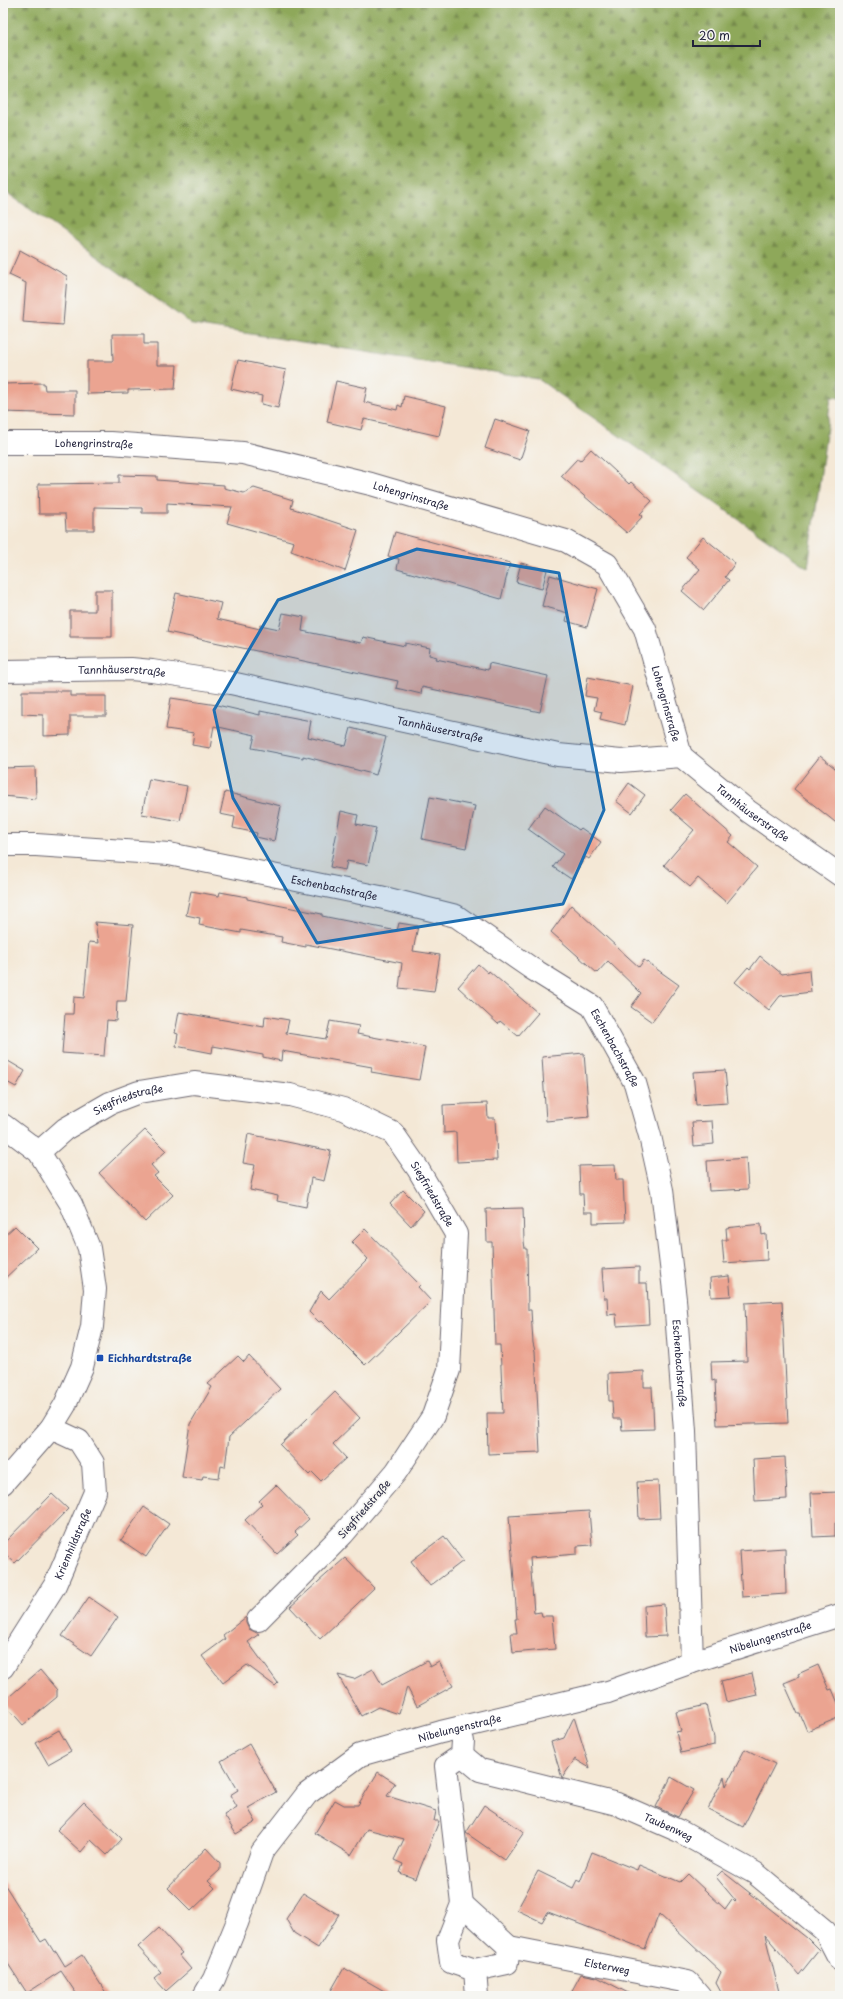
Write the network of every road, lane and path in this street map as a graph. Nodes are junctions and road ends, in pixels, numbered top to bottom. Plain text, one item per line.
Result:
1 (3, 443) edge
2 (3, 671) edge
3 (682, 756) junction
4 (3, 845) edge
5 (840, 875) edge
6 (3, 1125) edge
7 (39, 1152) junction
8 (51, 1428) junction
9 (3, 1483) edge
10 (840, 1615) edge
11 (258, 1620) dead end
12 (692, 1662) junction
13 (3, 1667) edge
14 (446, 1732) junction
15 (454, 1761) junction
16 (462, 1904) junction
17 (509, 1947) junction
18 (840, 1960) edge
19 (475, 1970) junction
20 (204, 1996) edge
21 (477, 1996) edge
22 (700, 1996) edge

1 - 3 street, Lohengrinstraße
2 - 3 street, Tannhäuserstraße
3 - 5 street, Tannhäuserstraße
4 - 12 street, Eschenbachstraße
6 - 7 street
7 - 8 street
7 - 11 street, Siegfriedstraße
8 - 9 street
8 - 13 street, Kriemhildstraße
10 - 12 street, Nibelungenstraße
12 - 14 street, Nibelungenstraße
14 - 15 street
14 - 20 street, Nibelungenstraße
15 - 16 street
15 - 18 street, Taubenweg
16 - 17 street
16 - 19 street
17 - 19 street
17 - 22 street, Elsterweg
19 - 21 street

